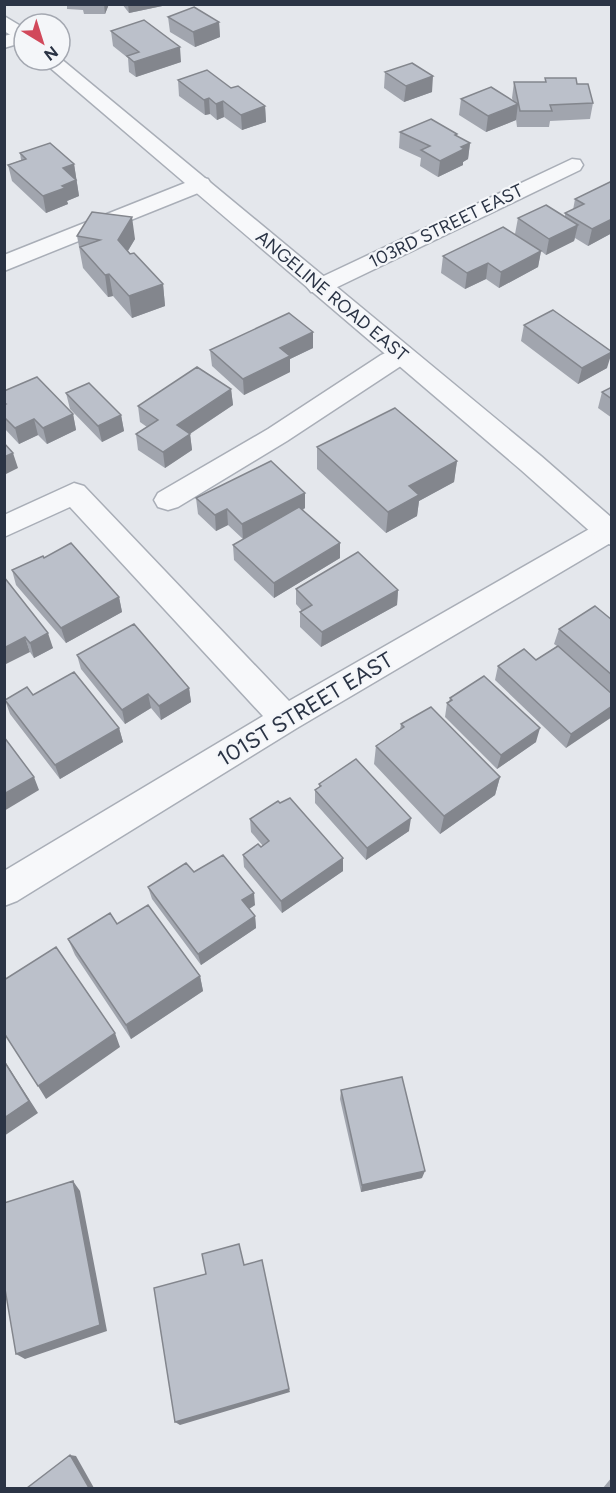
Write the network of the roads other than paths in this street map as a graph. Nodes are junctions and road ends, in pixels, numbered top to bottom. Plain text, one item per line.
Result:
1 (65, 72) edge
2 (572, 165) dead end
3 (200, 184) junction
4 (4, 264) edge
5 (319, 287) junction
6 (401, 354) junction
7 (168, 500) dead end
8 (4, 527) edge
9 (610, 533) edge
10 (286, 719) junction
11 (4, 890) edge

1 - 3 street, ANGELINE ROAD EAST
2 - 5 street, 103RD STREET EAST
3 - 4 street
3 - 5 street, ANGELINE ROAD EAST
5 - 6 street, ANGELINE ROAD EAST
6 - 7 street
6 - 9 street, ANGELINE ROAD EAST
8 - 10 street
9 - 10 street, 101ST STREET EAST
10 - 11 street, 101ST STREET EAST

